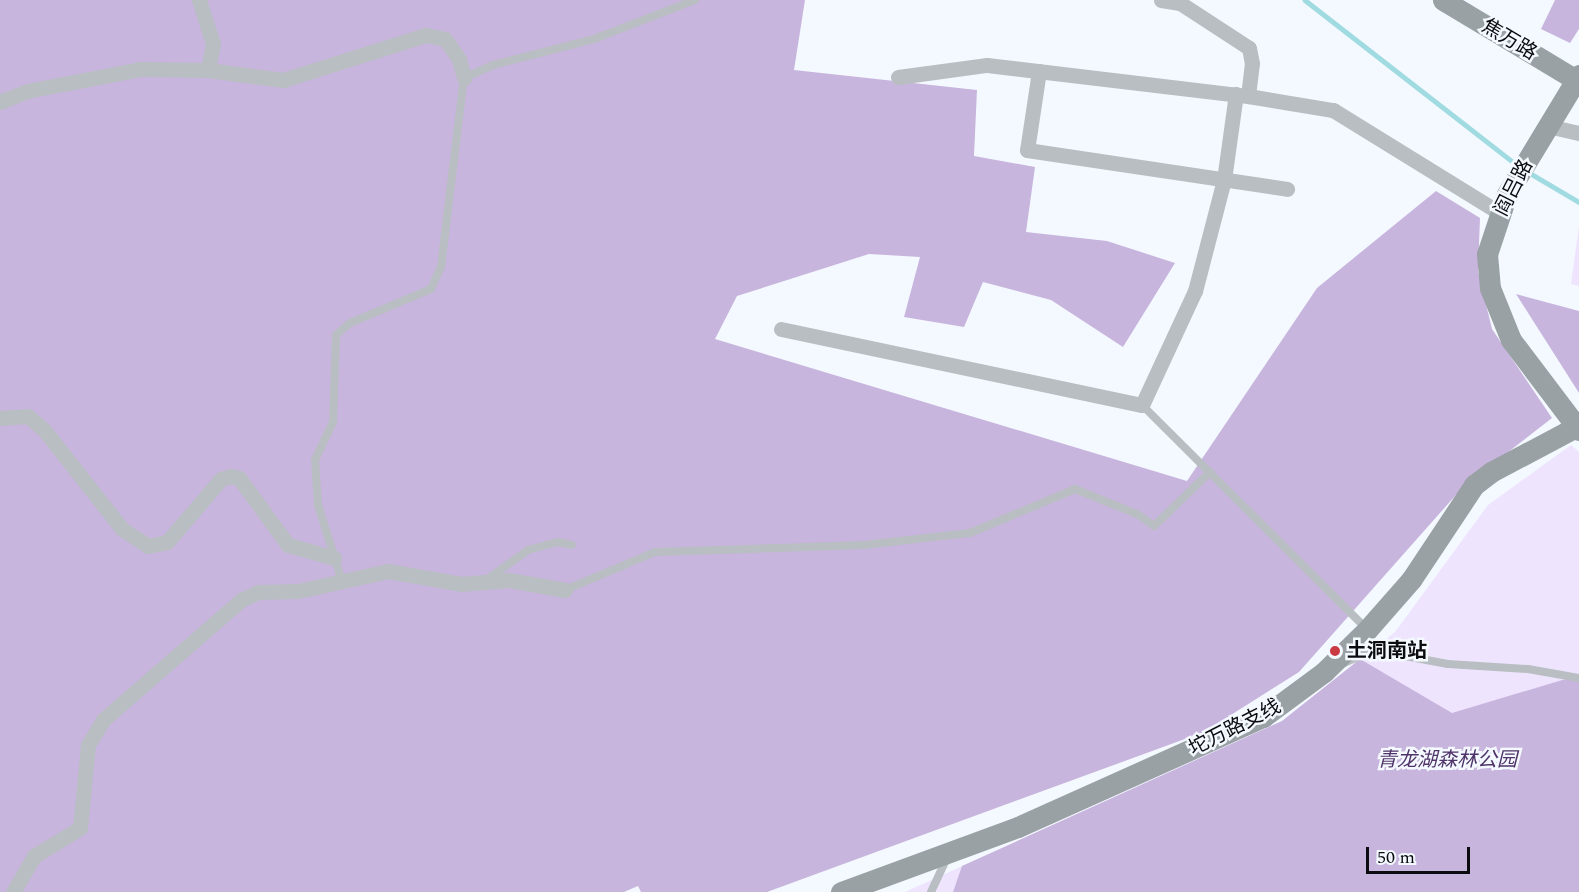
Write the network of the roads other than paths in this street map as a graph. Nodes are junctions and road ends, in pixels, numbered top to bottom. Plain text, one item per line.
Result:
1 (695, 0) edge
2 (1161, 0) edge
3 (1443, 0) edge
4 (202, 3) edge
5 (208, 70) junction
6 (1039, 71) junction
7 (898, 77) dead end
8 (465, 78) junction
9 (1578, 78) edge
10 (1242, 95) junction
11 (0, 102) edge
12 (1579, 133) edge
13 (1543, 135) junction
14 (1224, 180) junction
15 (1287, 189) dead end
16 (1503, 203) junction
17 (781, 329) dead end
18 (1142, 405) junction
19 (0, 418) edge
20 (1577, 429) edge
21 (1210, 472) junction
22 (572, 545) dead end
23 (334, 558) junction
24 (341, 579) junction
25 (483, 582) junction
26 (565, 590) joint
27 (1367, 630) junction
28 (1324, 672) junction
29 (1579, 678) edge
30 (949, 854) junction
31 (12, 892) edge
32 (841, 892) edge
33 (931, 892) edge

1 - 8 lane
2 - 10 street
3 - 9 main road, 焦万路
4 - 5 street
5 - 8 street
5 - 11 street
6 - 7 street
6 - 10 street
6 - 14 street
8 - 23 lane
9 - 13 main road, 阎吕路
10 - 14 street
10 - 16 street
12 - 13 street
13 - 16 main road, 阎吕路
14 - 15 street
14 - 18 street
16 - 20 main road, 阎吕路
17 - 18 street
18 - 21 lane
19 - 23 street
20 - 27 main road, 坨万路支线
21 - 26 lane
21 - 27 lane
22 - 25 lane
23 - 24 lane
24 - 25 street
24 - 31 street
25 - 26 street
27 - 28 main road, 坨万路支线
28 - 29 lane
28 - 30 main road, 坨万路支线
30 - 32 main road, 坨万路支线
30 - 33 lane

